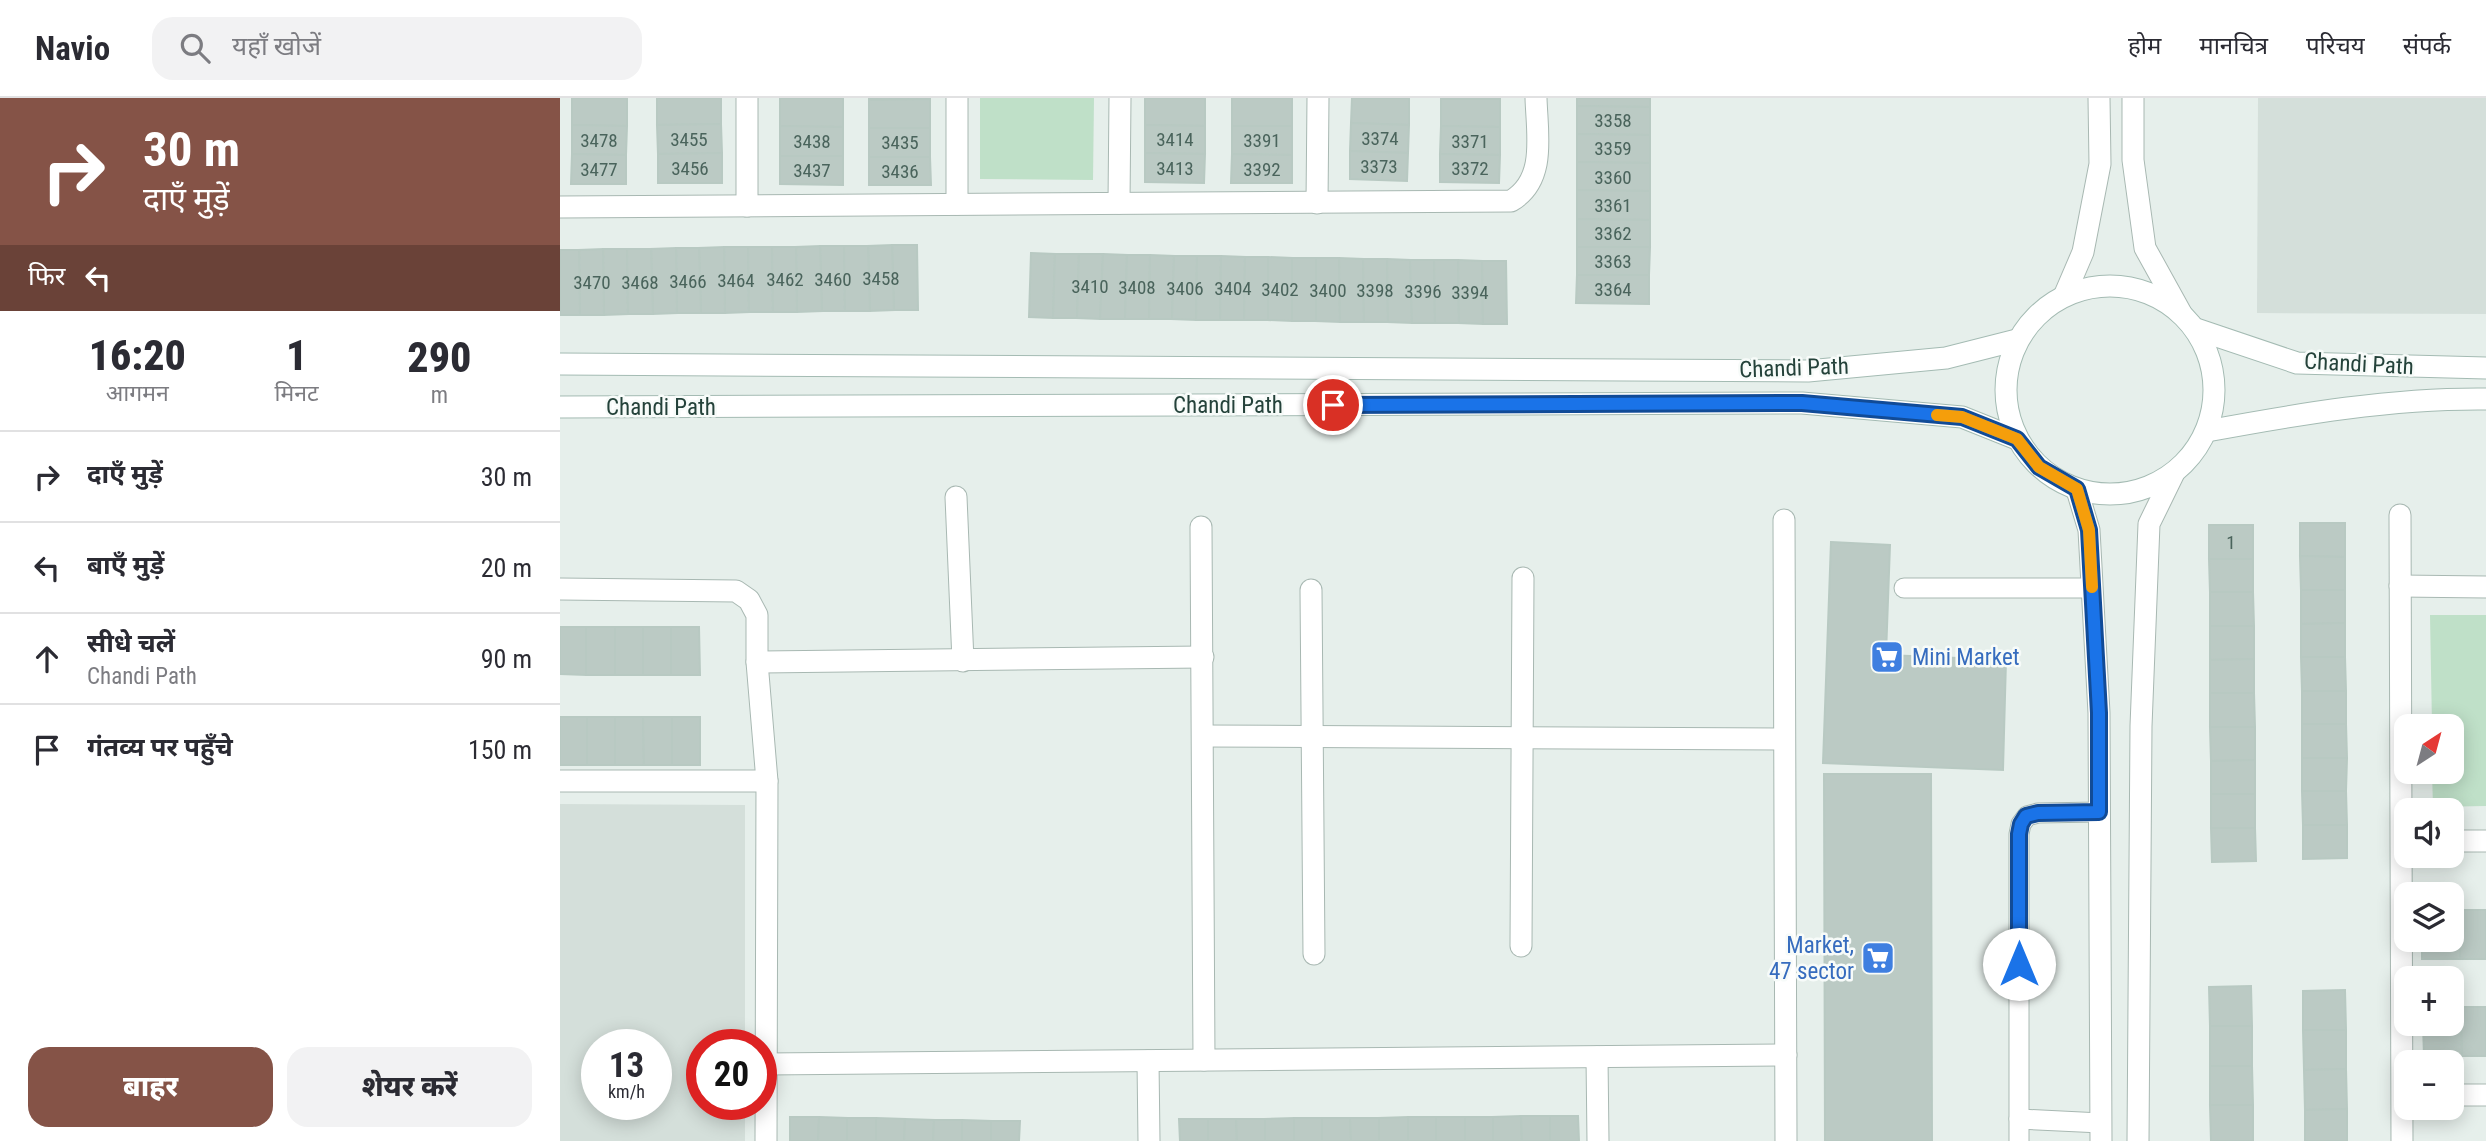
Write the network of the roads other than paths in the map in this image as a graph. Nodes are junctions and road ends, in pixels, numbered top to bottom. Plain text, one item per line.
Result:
1 (747, 98) edge
2 (957, 98) edge
3 (1120, 98) edge
4 (1318, 98) edge
5 (1536, 98) edge
6 (2099, 98) edge
7 (2133, 98) edge
8 (1317, 202) junction
9 (957, 204) junction
10 (1119, 204) junction
11 (747, 206) junction
12 (560, 207) edge
13 (2066, 295) junction
14 (2181, 313) junction
15 (2196, 329) junction
16 (2017, 340) junction
17 (560, 364) edge
18 (2486, 368) edge
19 (2486, 399) edge
20 (560, 407) edge
21 (2207, 431) junction
22 (2017, 439) junction
23 (2173, 475) junction
24 (2077, 489) junction
25 (956, 498) dead end
26 (2400, 515) dead end
27 (1784, 520) dead end
28 (1201, 527) dead end
29 (1523, 578) dead end
30 (2400, 586) junction
31 (2486, 587) edge
32 (1904, 588) dead end
33 (2092, 588) junction
34 (560, 589) edge
35 (1311, 590) dead end
36 (1203, 657) junction
37 (963, 661) junction
38 (757, 662) junction
39 (1203, 736) junction
40 (1312, 737) junction
41 (1522, 738) junction
42 (1784, 739) junction
43 (560, 781) edge
44 (767, 781) junction
45 (2403, 798) edge
46 (2099, 812) junction
47 (2464, 841) edge
48 (2486, 841) edge
49 (2404, 868) edge
50 (1521, 946) dead end
51 (1314, 954) dead end
52 (766, 1029) edge
53 (2404, 1050) edge
54 (1786, 1055) junction
55 (1597, 1056) junction
56 (1148, 1060) junction
57 (1204, 1060) junction
58 (777, 1064) edge
59 (2486, 1095) edge
60 (2464, 1096) edge
61 (2019, 1119) junction
62 (766, 1120) edge
63 (2403, 1120) edge
64 (2101, 1132) edge
65 (766, 1141) edge
66 (1149, 1141) edge
67 (1598, 1141) edge
68 (1786, 1141) edge
69 (2019, 1141) edge
70 (2138, 1141) edge
71 (2402, 1141) edge

1 - 11 street
2 - 9 street
3 - 10 street
4 - 8 street
5 - 8 street
6 - 13 street
7 - 14 street
8 - 10 street
9 - 10 street
9 - 11 street
11 - 12 street
13 - 14 street
13 - 16 street
14 - 15 street
15 - 18 street, Chandi Path
15 - 21 street
16 - 17 street, Chandi Path
16 - 22 street
19 - 21 street, Chandi Path
20 - 22 street, Chandi Path
21 - 23 street
22 - 24 street
23 - 24 street
23 - 70 street
24 - 33 street
25 - 37 street
26 - 30 street
27 - 42 street
28 - 36 street
29 - 41 street
30 - 31 street
30 - 45 street
32 - 33 lane
33 - 46 street
34 - 38 street
35 - 40 street
36 - 37 street
36 - 39 street
37 - 38 street
38 - 44 street
39 - 40 street
39 - 57 street
40 - 41 street
40 - 51 street
41 - 42 street
41 - 50 street
42 - 54 street
43 - 44 street
44 - 52 street
46 - 61 lane
46 - 64 street
47 - 48 street
49 - 53 street
54 - 55 street
54 - 68 street
55 - 57 street
55 - 67 street
56 - 57 street
56 - 58 street
56 - 66 street
59 - 60 street
61 - 64 lane
61 - 69 lane
62 - 65 street
63 - 71 street

